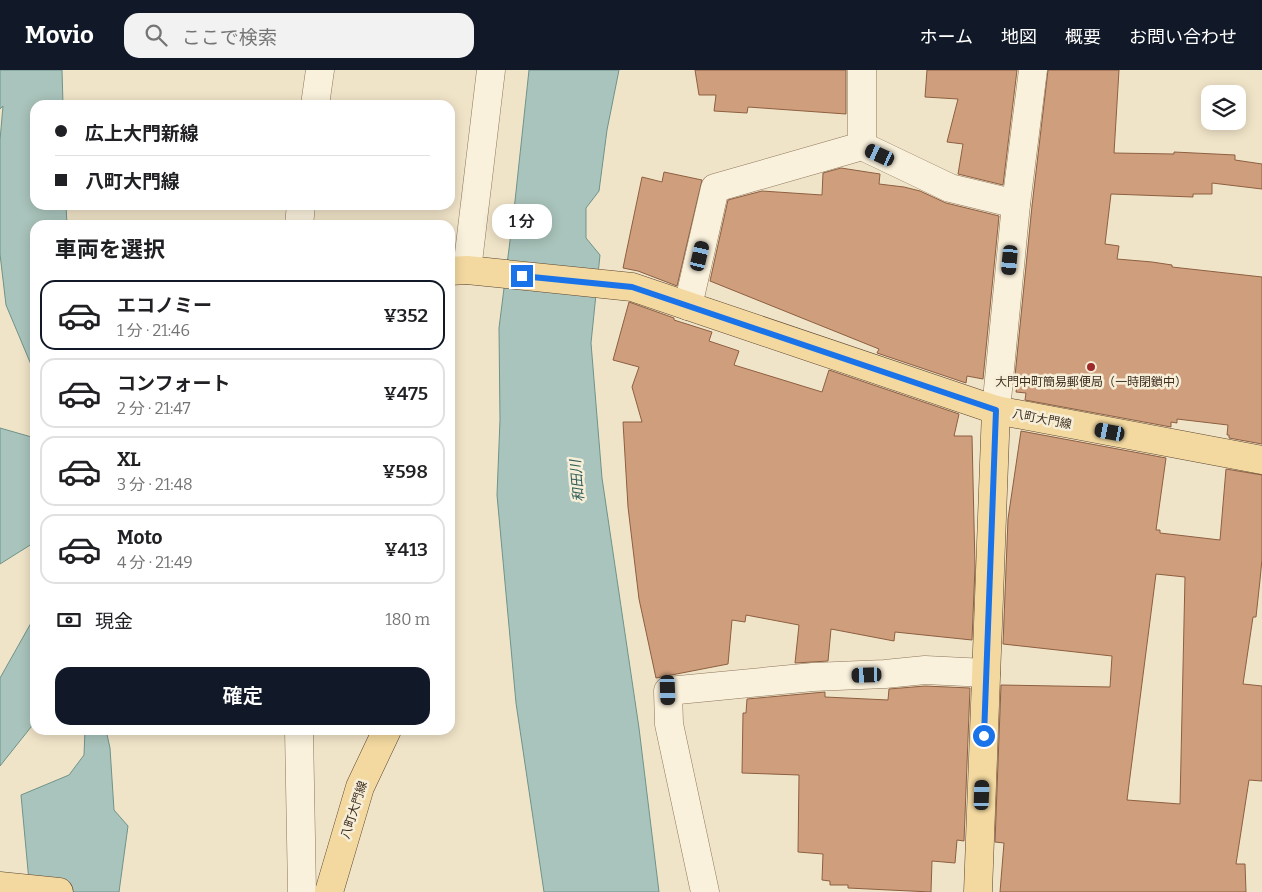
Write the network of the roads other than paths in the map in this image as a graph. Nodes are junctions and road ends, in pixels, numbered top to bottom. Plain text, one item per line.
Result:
1 (320, 70) edge
2 (491, 70) edge
3 (862, 70) edge
4 (1033, 70) edge
5 (316, 100) edge
6 (862, 146) junction
7 (1016, 204) junction
8 (459, 271) edge
9 (688, 306) junction
10 (996, 410) junction
11 (1262, 460) edge
12 (986, 673) junction
13 (299, 735) edge
14 (385, 735) edge
15 (0, 886) edge
16 (59, 892) edge
17 (302, 892) edge
18 (329, 892) edge
19 (705, 892) edge
20 (978, 892) edge

1 - 5 street
2 - 8 street
3 - 6 street
4 - 7 street
6 - 7 street
6 - 9 street
7 - 10 street
8 - 9 main road, 八町大門線
9 - 10 main road, 八町大門線
10 - 11 main road, 八町大門線
10 - 12 main road
12 - 19 street
12 - 20 main road
13 - 17 street
14 - 18 main road, 八町大門線
15 - 16 main road

